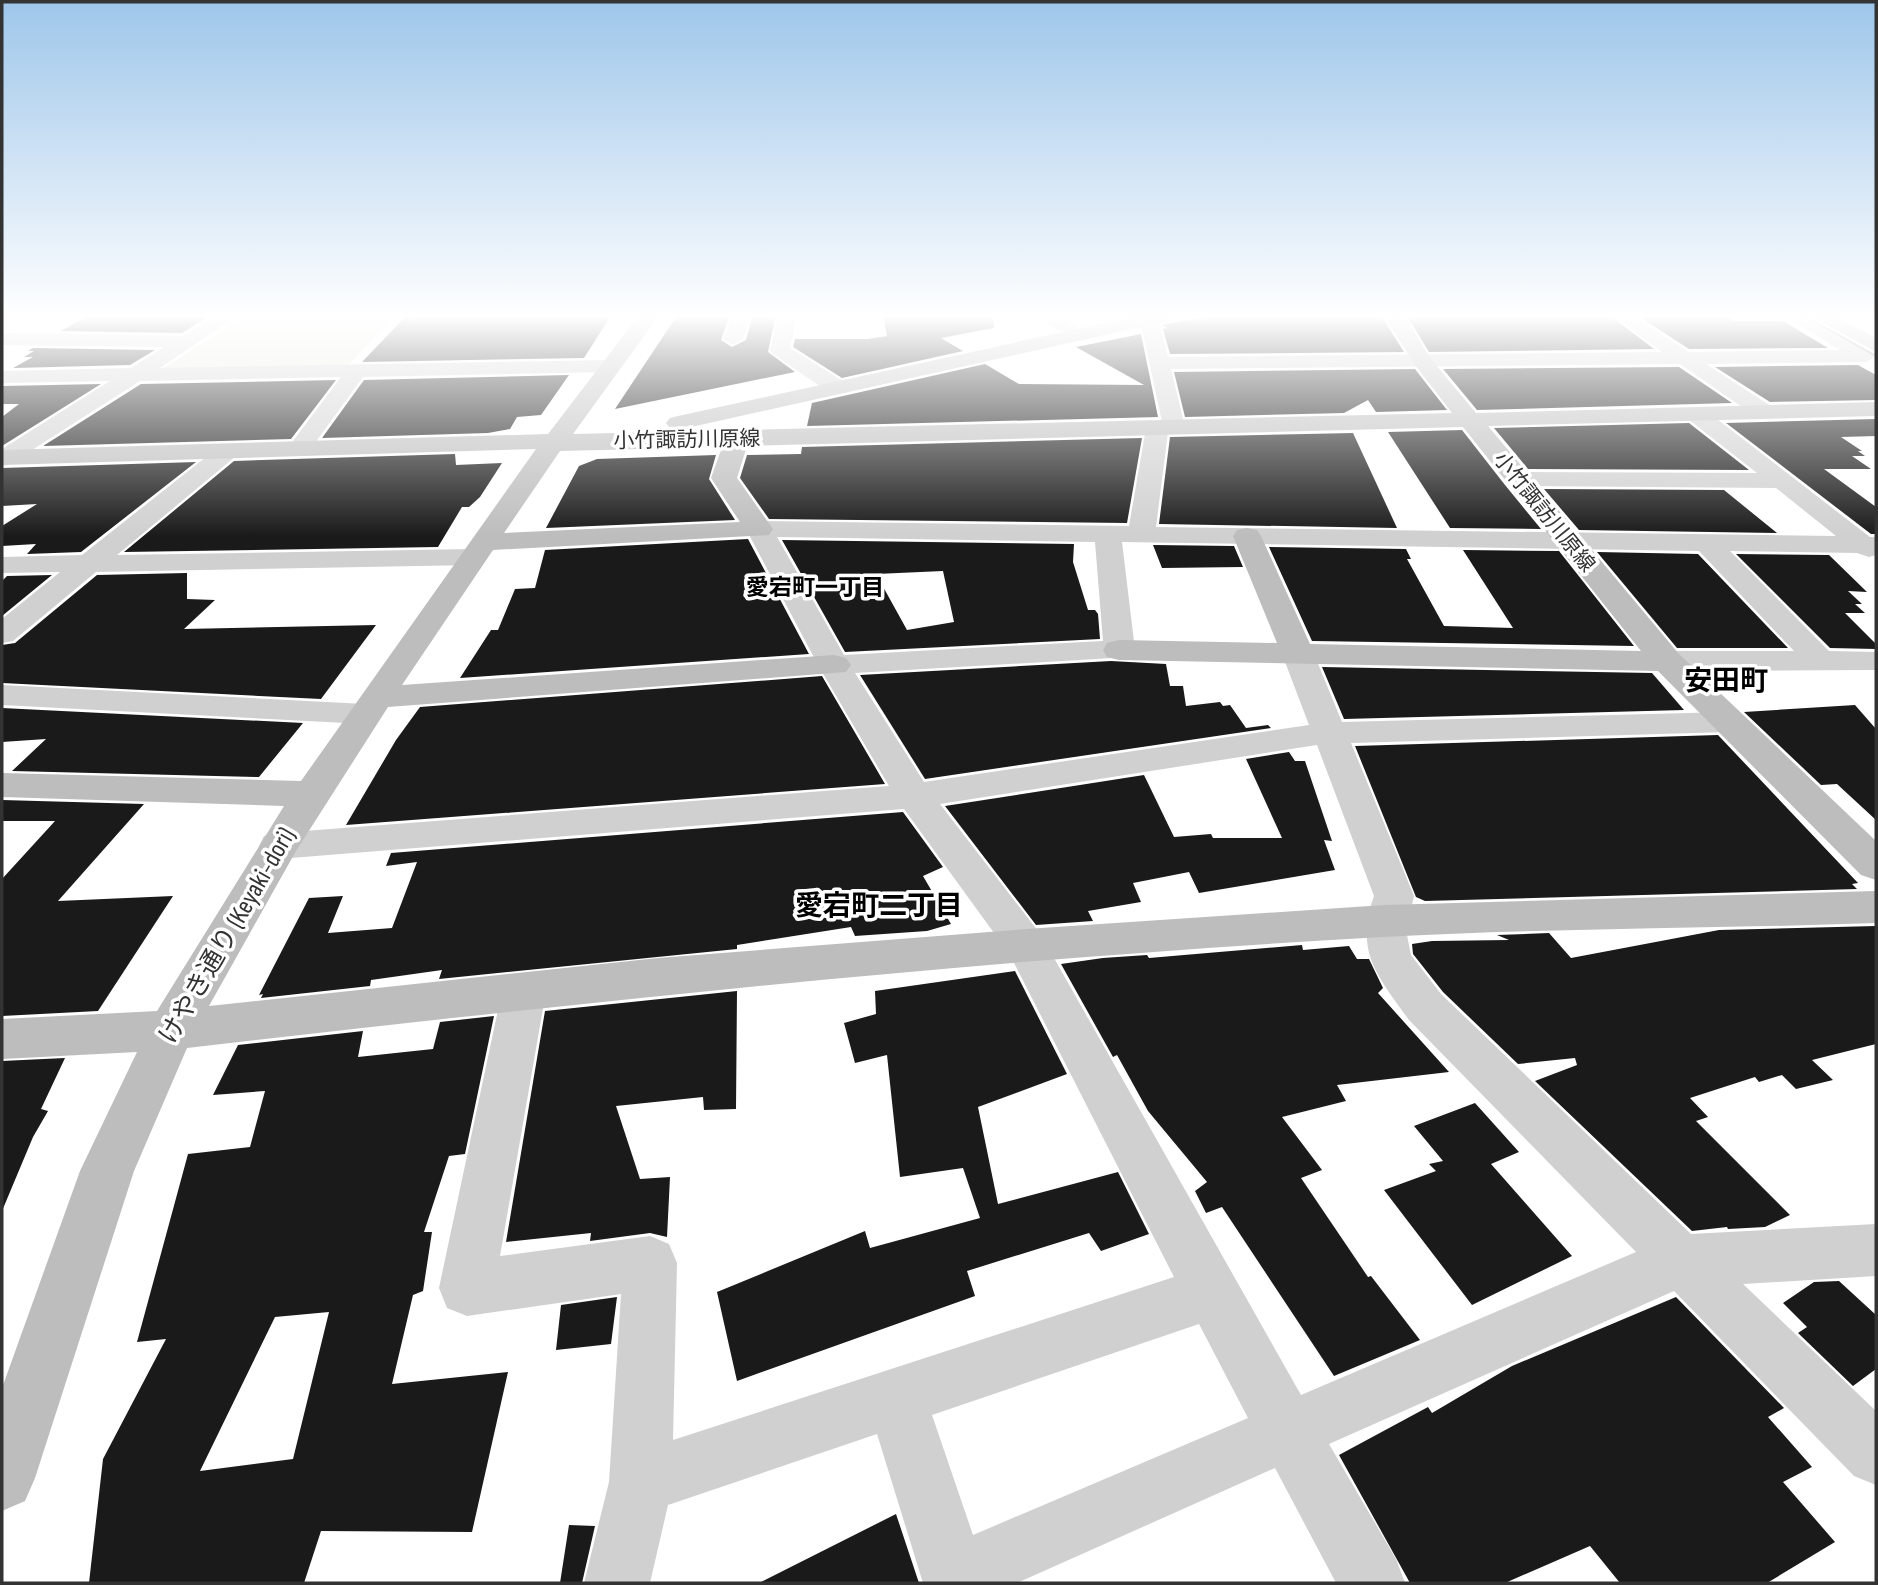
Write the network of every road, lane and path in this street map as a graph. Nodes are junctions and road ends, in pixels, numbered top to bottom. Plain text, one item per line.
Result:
1 (112, 388) edge
2 (344, 388) edge
3 (595, 388) edge
4 (802, 388) edge
5 (811, 388) edge
6 (1161, 388) edge
7 (1444, 388) edge
8 (1729, 388) edge
9 (1876, 409) edge
10 (1766, 412) junction
11 (657, 414) dead end
12 (1696, 414) junction
13 (1469, 418) junction
14 (631, 421) dead end
15 (1165, 428) junction
16 (737, 439) junction
17 (553, 444) junction
18 (299, 449) junction
19 (228, 452) junction
20 (7, 453) edge
21 (1516, 479) junction
22 (1782, 481) junction
23 (759, 529) junction
24 (1108, 534) junction
25 (1141, 535) junction
26 (1247, 536) junction
27 (1569, 541) junction
28 (1707, 543) junction
29 (1872, 548) edge
30 (479, 550) junction
31 (90, 564) junction
32 (2, 565) edge
33 (2, 634) edge
34 (1119, 650) junction
35 (1298, 654) junction
36 (1820, 660) junction
37 (1667, 661) junction
38 (1876, 661) edge
39 (834, 665) junction
40 (2, 695) edge
41 (371, 706) junction
42 (1728, 722) junction
43 (1328, 733) junction
44 (2, 785) edge
45 (312, 794) junction
46 (915, 796) junction
47 (278, 846) junction
48 (1876, 865) edge
49 (1876, 906) edge
50 (1384, 921) junction
51 (1026, 946) junction
52 (524, 991) junction
53 (171, 1030) junction
54 (2, 1040) edge
55 (1876, 1250) edge
56 (1679, 1261) junction
57 (1212, 1293) junction
58 (897, 1398) junction
59 (1289, 1433) junction
60 (1876, 1454) edge
61 (2, 1478) edge
62 (641, 1482) junction
63 (955, 1580) edge
64 (617, 1583) edge
65 (1372, 1583) edge

1 - 20 street
2 - 18 street
3 - 17 street, 小竹諏訪川原線
4 - 11 street
5 - 17 street
6 - 15 street
7 - 13 street
8 - 10 street
9 - 10 street
10 - 12 street
12 - 13 street
12 - 22 street
13 - 15 street, 小竹諏訪川原線
13 - 21 street, 小竹諏訪川原線
14 - 17 street
15 - 16 street, 小竹諏訪川原線
15 - 25 street
16 - 17 street, 小竹諏訪川原線
16 - 23 street
17 - 18 street
17 - 30 street, けやき通り (Keyaki-dori)
18 - 19 street
19 - 20 street
19 - 31 street
21 - 22 street
21 - 27 street, 小竹諏訪川原線
22 - 29 street
23 - 24 street
23 - 30 street
23 - 39 street
24 - 25 street
24 - 34 street
25 - 26 street
26 - 27 street
26 - 35 street
27 - 28 street
27 - 37 street, 小竹諏訪川原線
28 - 29 street
28 - 36 street
30 - 31 street
30 - 41 street, けやき通り (Keyaki-dori)
31 - 32 street
31 - 33 street
34 - 35 street
34 - 39 street
35 - 37 street
35 - 43 street
36 - 37 street
36 - 38 street
37 - 42 street, 小竹諏訪川原線
39 - 41 street
39 - 46 street
40 - 41 street
41 - 45 street, けやき通り (Keyaki-dori)
42 - 43 street
42 - 48 street, 小竹諏訪川原線
43 - 46 street
43 - 50 street
44 - 45 street
45 - 47 street, けやき通り (Keyaki-dori)
46 - 47 street
46 - 51 street
47 - 53 street, けやき通り (Keyaki-dori)
49 - 50 street
50 - 51 street
50 - 56 street
51 - 52 street
51 - 57 street
52 - 53 street
52 - 62 street
53 - 54 street
53 - 61 street, けやき通り (Keyaki-dori)
55 - 56 street
56 - 59 street
56 - 60 street
57 - 58 street
57 - 59 street
58 - 62 street
58 - 63 street
59 - 63 street
59 - 65 street
62 - 64 street

